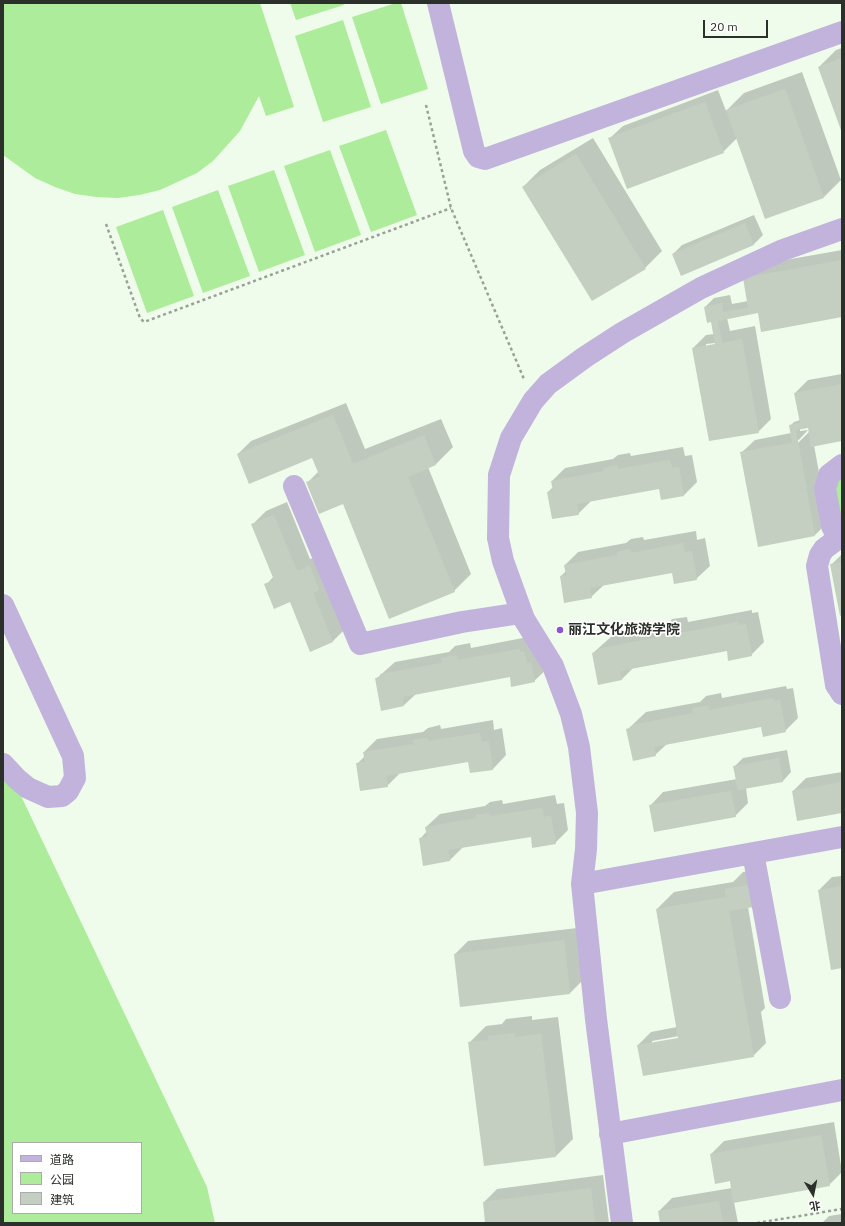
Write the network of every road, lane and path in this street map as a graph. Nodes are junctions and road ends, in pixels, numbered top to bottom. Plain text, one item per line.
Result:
1 (438, 3) edge
2 (842, 32) edge
3 (426, 105) dead end
4 (451, 208) junction
5 (106, 224) dead end
6 (842, 229) edge
7 (533, 401) junction
8 (842, 464) edge
9 (294, 486) dead end
10 (841, 538) edge
11 (3, 605) edge
12 (521, 613) junction
13 (842, 694) edge
14 (3, 764) edge
15 (842, 837) edge
16 (753, 853) junction
17 (582, 884) junction
18 (780, 998) dead end
19 (842, 1090) edge
20 (610, 1134) junction
21 (842, 1209) edge
22 (789, 1218) junction
23 (622, 1223) edge
24 (757, 1223) edge
25 (790, 1223) edge

1 - 2 street
3 - 4 path
4 - 5 path
4 - 7 path
6 - 7 street
7 - 12 street
8 - 10 street
9 - 12 street
10 - 13 street
11 - 14 street
12 - 17 street
15 - 16 street
16 - 17 street
16 - 18 street
17 - 20 street
19 - 20 street
20 - 23 street
21 - 22 path
22 - 24 path
22 - 25 path

